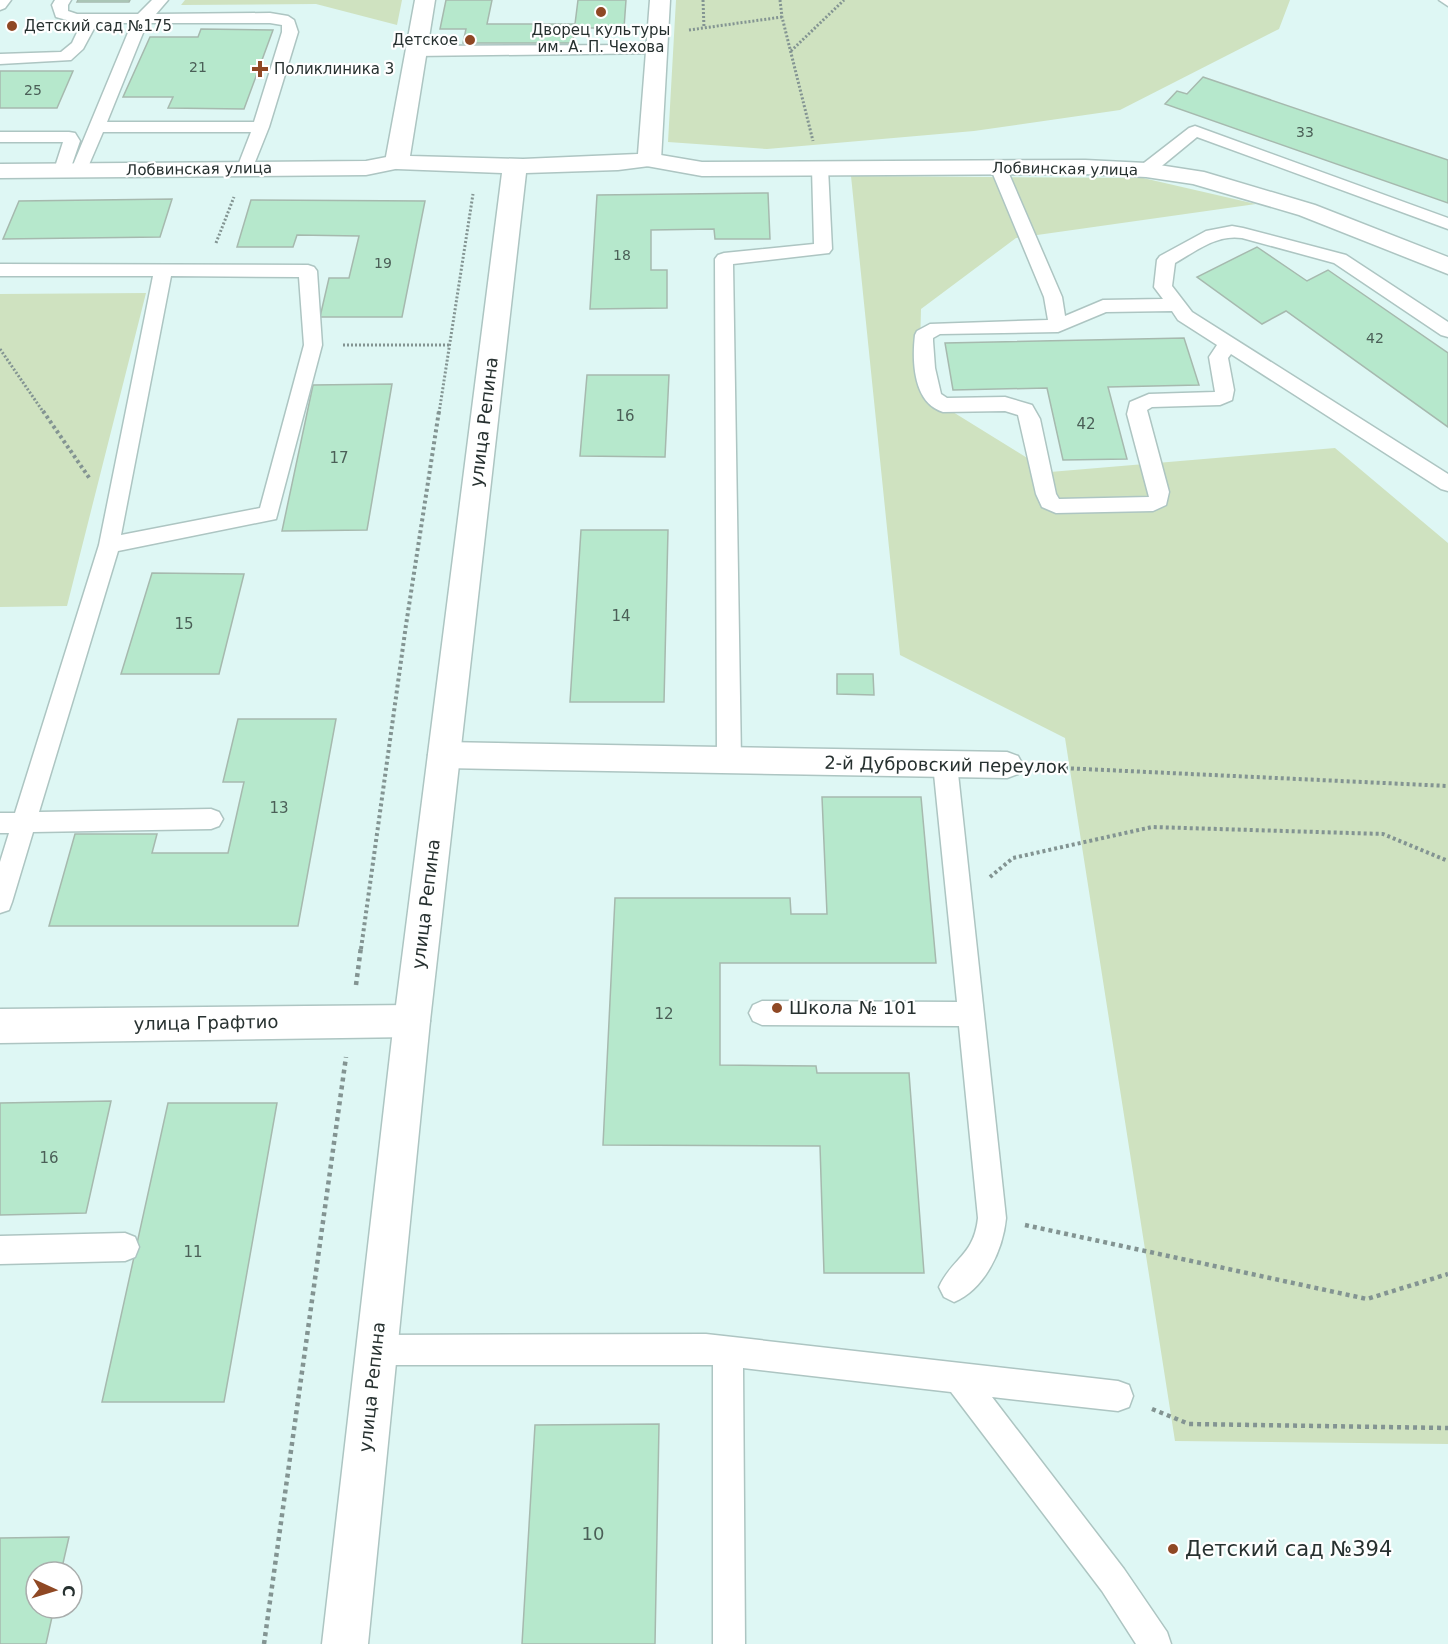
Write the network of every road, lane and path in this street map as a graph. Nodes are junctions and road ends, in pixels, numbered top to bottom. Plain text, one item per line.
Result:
1 (3, 0) edge
2 (63, 0) edge
3 (160, 0) edge
4 (425, 0) edge
5 (660, 0) edge
6 (703, 0) edge
7 (780, 0) edge
8 (844, 0) edge
9 (0, 5) edge
10 (782, 17) junction
11 (91, 19) junction
12 (141, 19) junction
13 (704, 28) junction
14 (682, 31) dead end
15 (658, 50) junction
16 (416, 51) junction
17 (791, 51) junction
18 (0, 59) edge
19 (97, 127) junction
20 (261, 127) junction
21 (0, 137) edge
22 (649, 160) junction
23 (397, 162) junction
24 (515, 165) junction
25 (998, 167) junction
26 (245, 168) junction
27 (820, 168) junction
28 (71, 170) junction
29 (1146, 170) junction
30 (0, 171) edge
31 (474, 186) dead end
32 (1448, 224) edge
33 (1448, 266) edge
34 (205, 269) junction
35 (0, 270) edge
36 (163, 270) junction
37 (1176, 305) junction
38 (1058, 326) junction
39 (1448, 331) edge
40 (1228, 344) junction
41 (313, 345) junction
42 (450, 345) junction
43 (0, 349) edge
44 (1448, 484) edge
45 (115, 514) junction
46 (109, 545) junction
47 (444, 755) junction
48 (729, 760) junction
49 (945, 764) junction
50 (1007, 765) joint
51 (1448, 786) edge
52 (211, 819) dead end
53 (24, 822) junction
54 (0, 823) edge
55 (1448, 861) edge
56 (959, 901) junction
57 (0, 902) edge
58 (762, 1013) dead end
59 (970, 1014) junction
60 (351, 1021) junction
61 (412, 1021) junction
62 (0, 1026) edge
63 (992, 1218) junction
64 (125, 1247) dead end
65 (0, 1250) edge
66 (1448, 1274) edge
67 (954, 1287) dead end
68 (376, 1350) junction
69 (728, 1352) junction
70 (959, 1378) junction
71 (1118, 1396) joint
72 (1448, 1428) edge
73 (264, 1644) edge
74 (345, 1644) edge
75 (729, 1644) edge
76 (1155, 1644) edge

1 - 9 lane
2 - 11 lane
3 - 12 lane
4 - 16 main road
5 - 15 main road
6 - 13 path
7 - 10 path
8 - 17 path
10 - 13 path
10 - 17 path
11 - 12 lane
11 - 18 lane
12 - 19 lane
12 - 20 lane
13 - 14 path
15 - 16 lane
15 - 22 main road
16 - 23 main road
17 - 27 path
19 - 20 lane
19 - 28 lane
20 - 26 lane
21 - 28 lane
22 - 24 main road
22 - 27 main road, Лобвинская улица
23 - 24 main road
23 - 26 main road, Лобвинская улица
24 - 47 main road, улица Репина
25 - 27 main road, Лобвинская улица
25 - 29 main road, Лобвинская улица
25 - 38 lane
26 - 28 main road, Лобвинская улица
26 - 34 path
27 - 48 lane
28 - 30 main road, Лобвинская улица
29 - 32 lane
29 - 33 main road, Лобвинская улица
31 - 42 path
34 - 36 lane
34 - 41 lane
35 - 36 lane
36 - 45 lane
37 - 38 lane
37 - 39 lane
37 - 40 lane
38 - 40 lane
40 - 44 lane
41 - 42 path
41 - 46 lane
42 - 60 path
43 - 45 path
45 - 46 lane
46 - 53 lane
47 - 48 main road, 2-й Дубровский переулок
47 - 61 main road, улица Репина
48 - 49 main road, 2-й Дубровский переулок
49 - 50 main road, 2-й Дубровский переулок
49 - 56 lane
50 - 51 path, 2-й Дубровский переулок
52 - 53 lane
53 - 54 lane
53 - 57 lane
55 - 56 path
56 - 59 lane
58 - 59 lane
59 - 63 lane
60 - 61 main road, улица Графтио
60 - 62 main road, улица Графтио
60 - 73 path
61 - 68 main road, улица Репина
63 - 66 path
63 - 67 lane
64 - 65 lane
68 - 69 lane
68 - 74 main road, улица Репина
69 - 70 lane
69 - 75 lane
70 - 71 lane
70 - 76 lane
71 - 72 path

